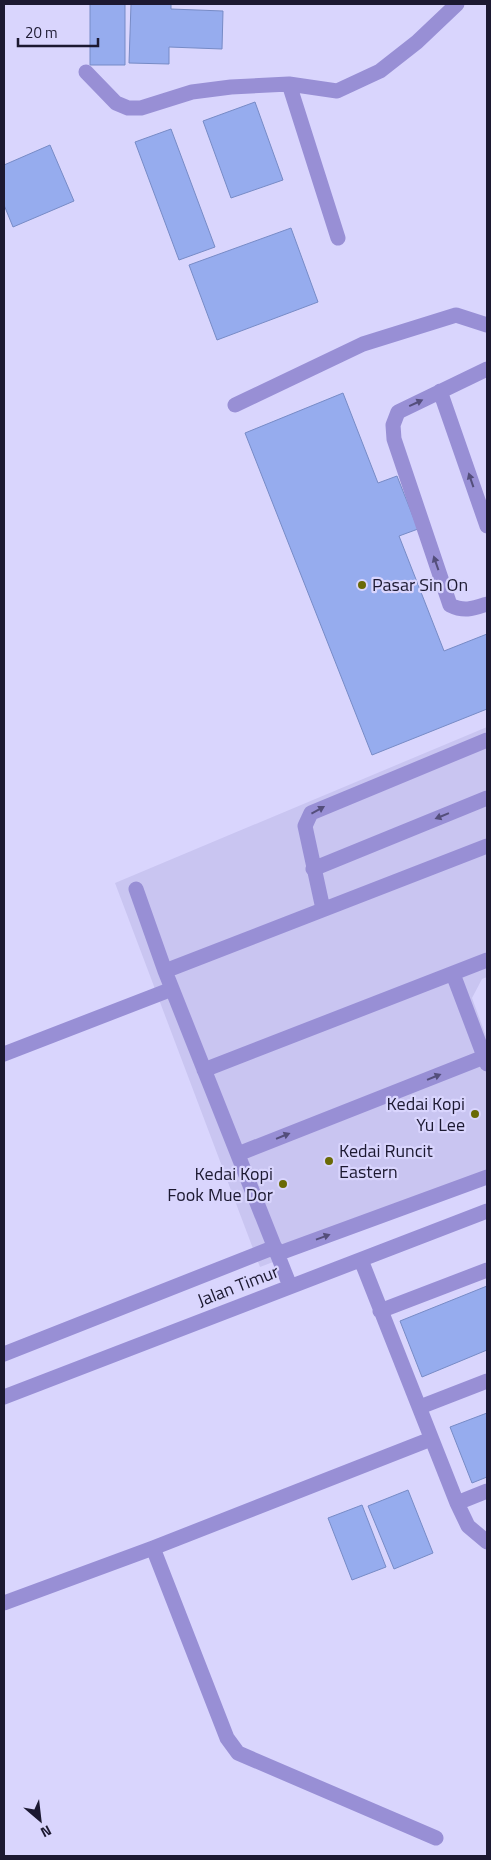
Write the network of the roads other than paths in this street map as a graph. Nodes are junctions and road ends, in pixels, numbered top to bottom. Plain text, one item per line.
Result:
1 (457, 4) edge
2 (86, 72) dead end
3 (288, 84) junction
4 (338, 238) dead end
5 (487, 326) edge
6 (487, 369) edge
7 (440, 391) junction
8 (235, 405) dead end
9 (487, 526) edge
10 (487, 604) edge
11 (487, 740) edge
12 (487, 798) edge
13 (487, 846) edge
14 (314, 869) junction
15 (136, 889) dead end
16 (323, 909) junction
17 (487, 960) edge
18 (165, 971) junction
19 (453, 974) junction
20 (172, 988) junction
21 (4, 1054) edge
22 (486, 1061) edge
23 (204, 1070) junction
24 (238, 1154) junction
25 (487, 1177) edge
26 (487, 1211) edge
27 (276, 1250) junction
28 (361, 1260) junction
29 (487, 1270) edge
30 (290, 1286) junction
31 (380, 1311) junction
32 (4, 1354) edge
33 (487, 1381) edge
34 (4, 1397) edge
35 (420, 1407) junction
36 (431, 1439) junction
37 (487, 1491) edge
38 (457, 1503) junction
39 (487, 1542) edge
40 (153, 1548) junction
41 (4, 1603) edge
42 (436, 1838) dead end

1 - 3 street
2 - 3 street
3 - 4 street
5 - 8 street
6 - 7 street
9 -> 7 street
10 -> 7 street
14 -> 11 street
12 -> 14 street
13 - 16 street
14 - 16 street
15 - 18 street
16 - 18 street
17 - 19 street
18 - 20 street
19 - 22 street
19 - 23 street
20 - 21 street
20 - 23 street
24 -> 22 street
23 - 24 street
24 - 27 street
27 -> 25 street
26 - 28 street, Jalan Timur
27 - 30 street
27 - 32 street
28 - 30 street, Jalan Timur
28 - 31 street
29 - 31 street
30 - 34 street, Jalan Timur
31 - 35 street
33 - 35 street
35 - 36 street
36 - 38 street
36 - 40 street
37 - 38 street
38 - 39 street
40 - 41 street
40 - 42 street

